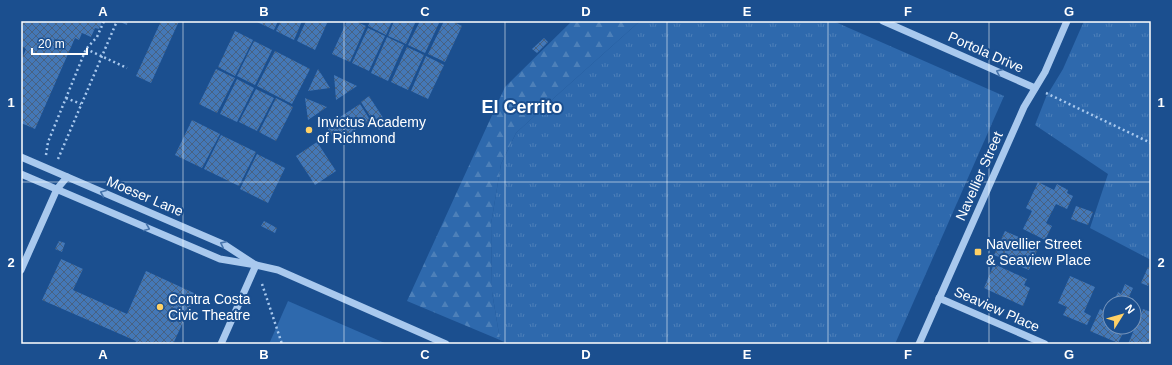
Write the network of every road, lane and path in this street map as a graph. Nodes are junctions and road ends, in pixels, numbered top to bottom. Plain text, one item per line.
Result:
1 (104, 21) edge
2 (117, 21) edge
3 (883, 21) edge
4 (1067, 21) edge
5 (86, 49) junction
6 (102, 56) junction
7 (127, 68) dead end
8 (1035, 88) junction
9 (66, 98) junction
10 (81, 104) junction
11 (1151, 143) edge
12 (21, 157) edge
13 (44, 167) junction
14 (53, 171) junction
15 (21, 174) edge
16 (68, 177) junction
17 (57, 189) junction
18 (256, 265) junction
19 (21, 270) edge
20 (939, 298) junction
21 (221, 344) edge
22 (282, 344) edge
23 (446, 344) edge
24 (919, 344) edge
25 (1045, 344) edge

1 - 5 path
2 - 6 path
8 -> 3 street, Portola Drive
4 - 8 street, Navellier Street
5 - 6 path
5 - 9 path
6 - 7 path
6 - 10 path
8 - 11 path
8 - 20 street, Navellier Street
9 - 10 path
9 - 13 path
10 - 14 path
12 - 13 street, Moeser Lane
13 - 14 street, Moeser Lane
14 - 16 street, Moeser Lane
15 - 17 street, Moeser Lane
16 - 17 street
18 -> 16 street, Moeser Lane
17 -> 18 street, Moeser Lane
17 - 19 street
18 - 21 street
18 - 22 path
18 - 23 street, Moeser Lane
20 - 24 street, Navellier Street
20 - 25 street, Seaview Place

